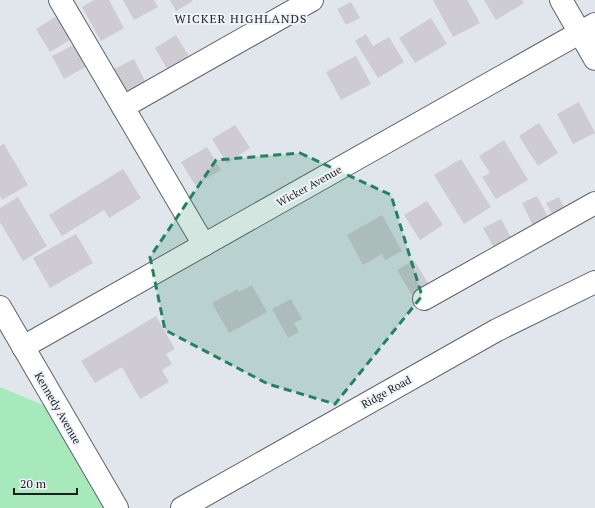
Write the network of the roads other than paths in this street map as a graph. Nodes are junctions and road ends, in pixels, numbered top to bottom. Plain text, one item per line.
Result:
1 (60, 0) edge
2 (312, 0) edge
3 (561, 0) edge
4 (588, 29) edge
5 (595, 59) edge
6 (123, 107) junction
7 (595, 203) edge
8 (204, 245) junction
9 (595, 282) edge
10 (424, 298) dead end
11 (0, 307) edge
12 (23, 347) junction
13 (117, 508) edge
14 (182, 508) edge

1 - 6 street
2 - 6 street
3 - 4 street
4 - 5 street
4 - 8 street, Wicker Avenue
6 - 8 street
7 - 10 street
8 - 12 street, Wicker Avenue
9 - 14 street, Ridge Road
11 - 12 street, Kennedy Avenue
12 - 13 street, Kennedy Avenue

